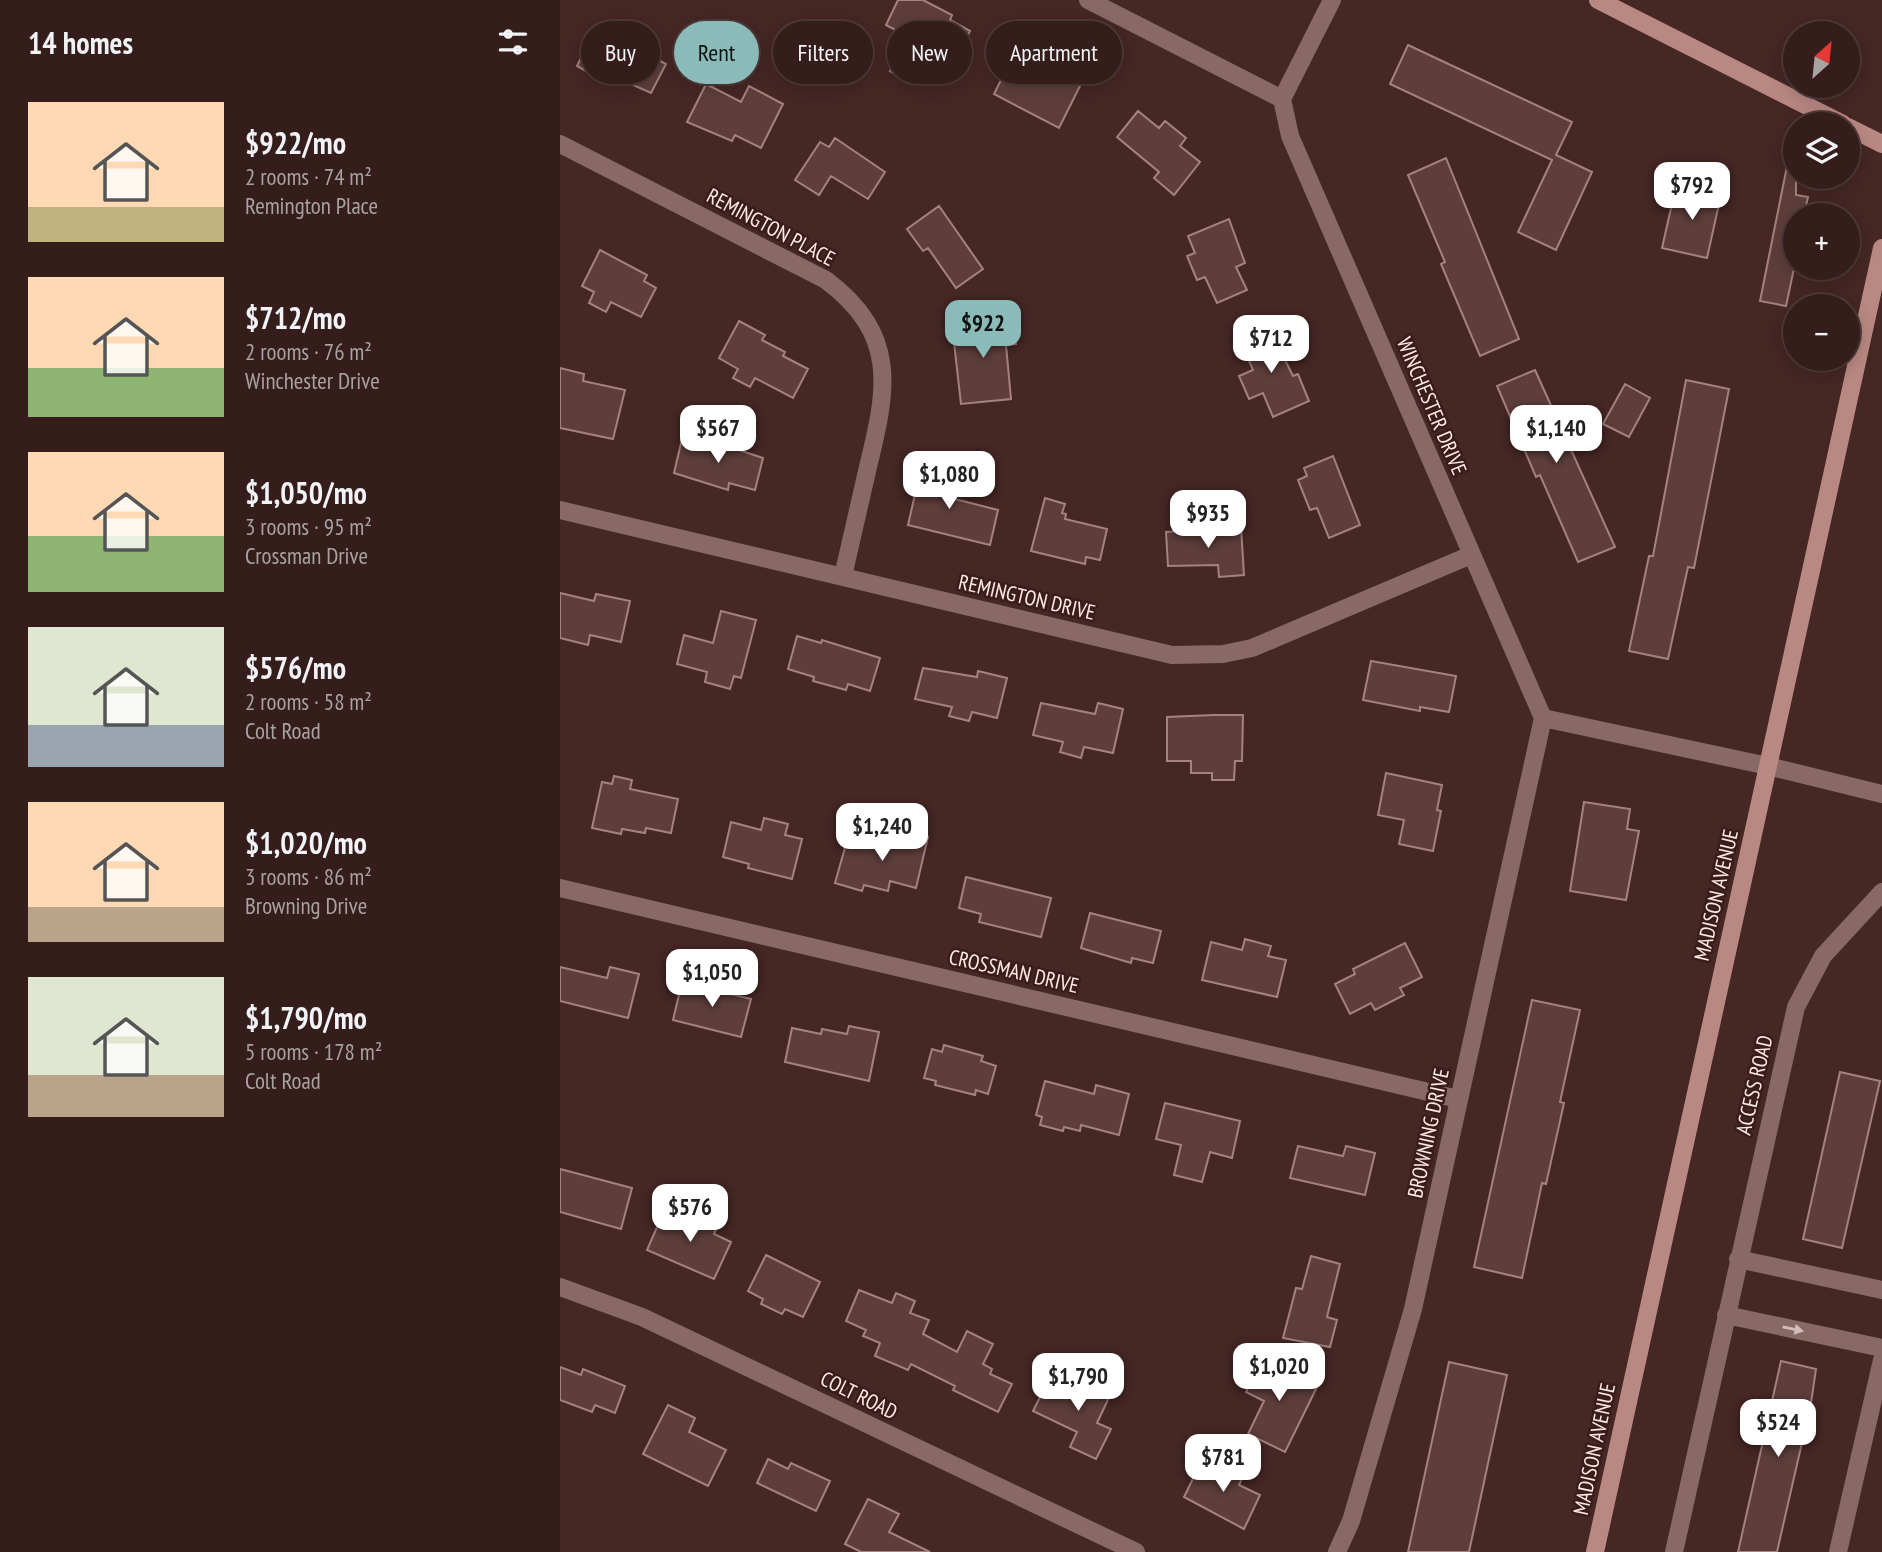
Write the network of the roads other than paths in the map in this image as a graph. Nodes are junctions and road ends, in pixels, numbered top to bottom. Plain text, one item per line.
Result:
1 (1088, 0) edge
2 (1332, 0) edge
3 (1598, 0) edge
4 (1282, 99) junction
5 (1819, 112) edge
6 (1860, 133) edge
7 (560, 144) edge
8 (1882, 144) edge
9 (1882, 248) edge
10 (560, 510) edge
11 (1471, 555) junction
12 (843, 576) junction
13 (1543, 718) junction
14 (1768, 766) junction
15 (1882, 794) edge
16 (560, 888) edge
17 (1882, 892) edge
18 (1458, 1099) junction
19 (1738, 1259) junction
20 (560, 1287) edge
21 (1882, 1290) edge
22 (1726, 1315) junction
23 (1882, 1348) edge
24 (1882, 1360) edge
25 (1136, 1552) edge
26 (1337, 1552) edge
27 (1595, 1552) edge
28 (1674, 1552) edge
29 (1838, 1552) edge

1 - 4 street
2 - 4 street
3 - 5 main road
4 - 11 street, WINCHESTER DRIVE
6 - 8 main road
7 - 12 street, REMINGTON PLACE
9 - 14 main road, MADISON AVENUE
10 - 12 street, REMINGTON DRIVE
11 - 12 street, REMINGTON DRIVE
11 - 13 street, WINCHESTER DRIVE
13 - 14 street
13 - 18 street, BROWNING DRIVE
14 - 15 street
14 - 27 main road, MADISON AVENUE
16 - 18 street, CROSSMAN DRIVE
17 - 19 street, ACCESS ROAD
18 - 26 street, BROWNING DRIVE
19 - 21 street
19 - 22 street, ACCESS ROAD
20 - 25 street, COLT ROAD
22 -> 23 street
22 - 28 street, ACCESS ROAD
24 - 29 street

